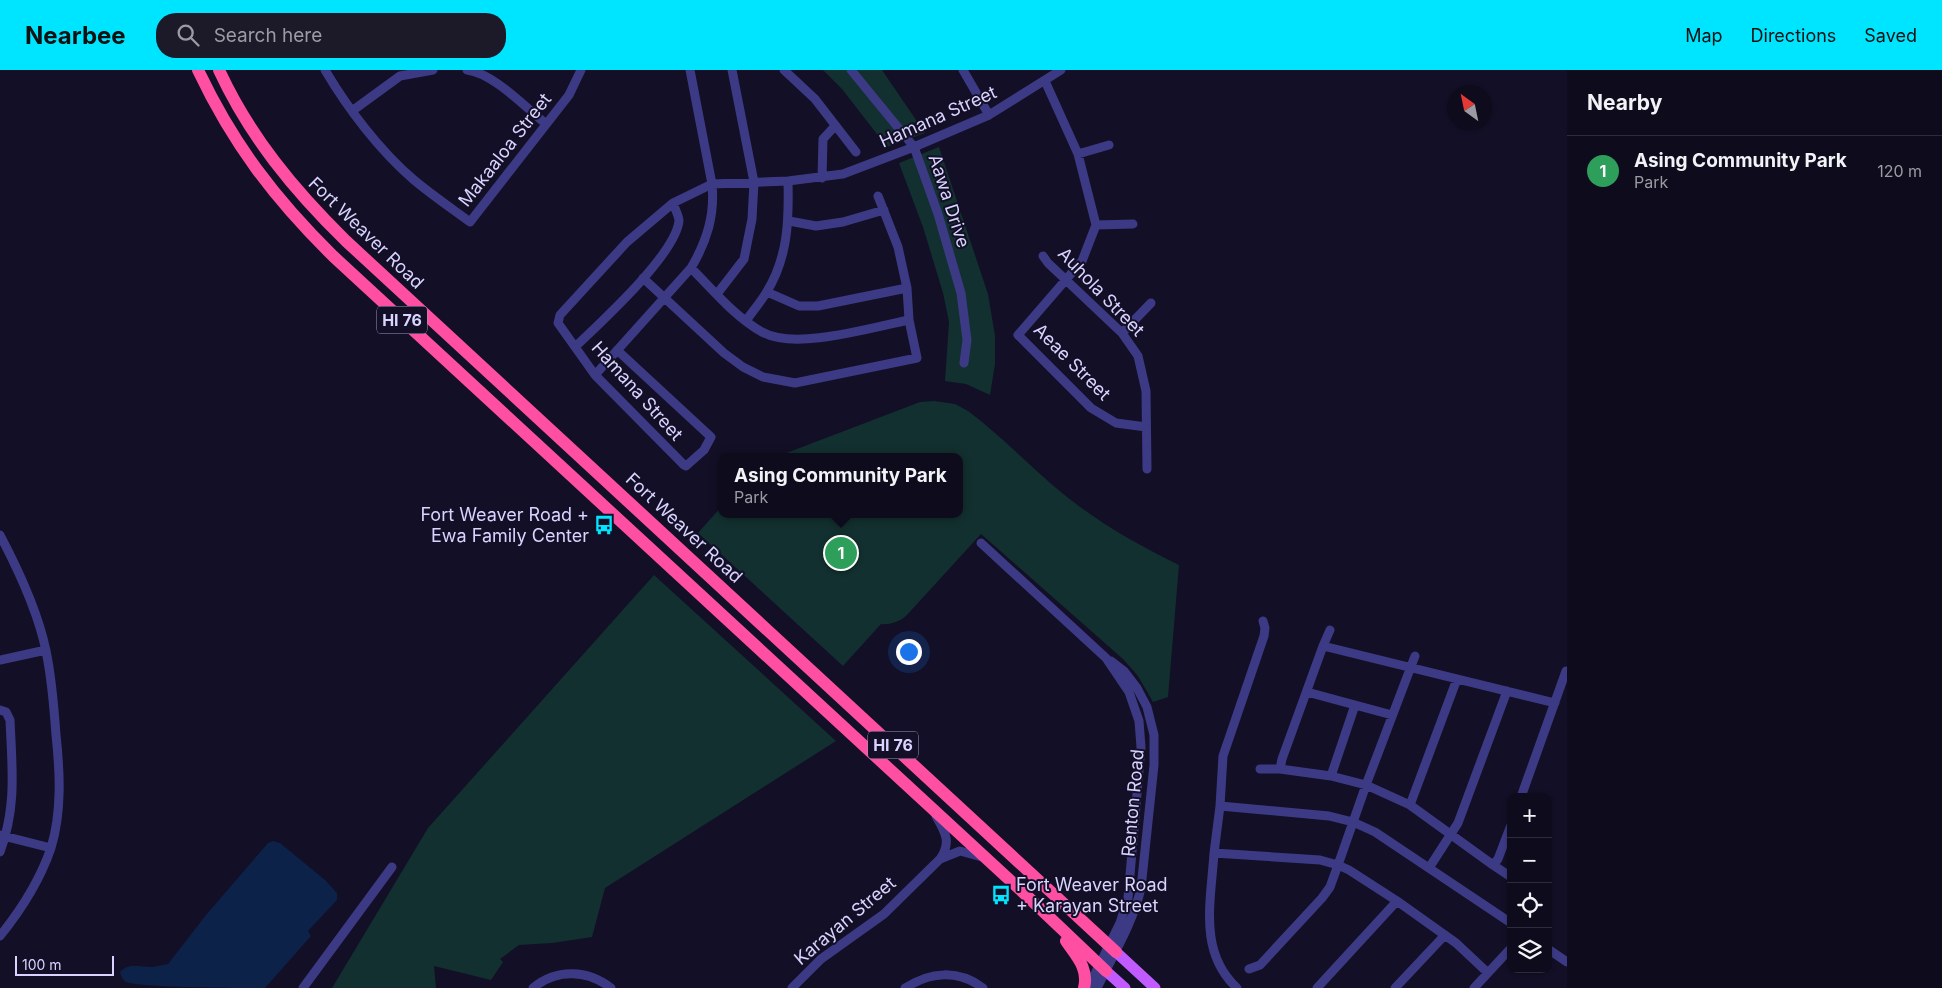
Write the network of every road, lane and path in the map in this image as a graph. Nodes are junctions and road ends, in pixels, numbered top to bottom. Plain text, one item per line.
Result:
1 (198, 70) edge
2 (219, 70) edge
3 (325, 70) edge
4 (433, 70) edge
5 (467, 70) edge
6 (581, 70) edge
7 (690, 70) edge
8 (732, 70) edge
9 (784, 70) edge
10 (851, 70) edge
11 (963, 70) edge
12 (1061, 70) edge
13 (1045, 81) junction
14 (352, 111) junction
15 (989, 115) junction
16 (545, 123) junction
17 (836, 126) junction
18 (1109, 145) dead end
19 (914, 147) junction
20 (856, 152) dead end
21 (1078, 154) junction
22 (822, 178) junction
23 (788, 181) junction
24 (754, 182) junction
25 (712, 184) junction
26 (878, 196) dead end
27 (673, 203) junction
28 (884, 210) junction
29 (789, 221) junction
30 (1133, 224) dead end
31 (1096, 225) junction
32 (1043, 256) dead end
33 (691, 268) junction
34 (643, 278) junction
35 (1065, 280) junction
36 (907, 288) junction
37 (767, 292) junction
38 (717, 294) junction
39 (666, 297) junction
40 (1151, 303) dead end
41 (909, 320) junction
42 (746, 321) junction
43 (1122, 333) junction
44 (576, 347) junction
45 (617, 350) junction
46 (964, 363) dead end
47 (595, 374) junction
48 (1146, 426) junction
49 (1147, 469) dead end
50 (0, 535) edge
51 (981, 543) dead end
52 (1263, 622) dead end
53 (1330, 630) dead end
54 (1324, 646) junction
55 (46, 650) junction
56 (1415, 656) dead end
57 (1106, 658) junction
58 (0, 660) edge
59 (1410, 667) junction
60 (1566, 671) edge
61 (1457, 679) junction
62 (1506, 690) junction
63 (1307, 692) junction
64 (1555, 703) junction
65 (1355, 704) junction
66 (0, 710) edge
67 (1392, 715) junction
68 (1260, 769) dead end
69 (1280, 769) junction
70 (1331, 776) junction
71 (1366, 785) junction
72 (1522, 793) edge
73 (1410, 805) junction
74 (1220, 806) junction
75 (933, 811) junction
76 (1353, 822) junction
77 (1452, 834) junction
78 (3, 835) edge
79 (1507, 835) edge
80 (51, 848) junction
81 (0, 852) edge
82 (1214, 853) junction
83 (940, 859) junction
84 (987, 859) junction
85 (1338, 865) junction
86 (1493, 865) junction
87 (392, 867) dead end
88 (1429, 868) junction
89 (1507, 874) edge
90 (1397, 901) junction
91 (1507, 920) edge
92 (1062, 929) junction
93 (0, 936) edge
94 (1444, 936) junction
95 (1111, 950) junction
96 (1507, 952) edge
97 (1552, 952) edge
98 (1567, 962) edge
99 (1103, 968) junction
100 (1249, 969) dead end
101 (1488, 973) junction
102 (303, 988) edge
103 (534, 988) edge
104 (611, 988) edge
105 (792, 988) edge
106 (905, 988) edge
107 (983, 988) edge
108 (1086, 988) edge
109 (1098, 988) edge
110 (1124, 988) edge
111 (1154, 988) edge
112 (1238, 988) edge
113 (1317, 988) edge
114 (1395, 988) edge
115 (1474, 988) edge

1 - 75 highway, HI 76
2 - 95 highway, Fort Weaver Road / HI 76
3 - 14 street, Makaaloa Street
4 - 14 street
5 - 16 street
6 - 16 street, Makaaloa Street
7 - 25 street
8 - 24 street
9 - 17 street, Hamana Street
10 - 19 street, Aawa Drive
11 - 15 street
12 - 13 street, Hamana Street
13 - 15 street, Hamana Street
13 - 21 street
14 - 16 street, Makaaloa Street
15 - 19 street, Hamana Street
17 - 20 street, Hamana Street
17 - 22 street
18 - 21 street
19 - 22 street, Hamana Street
19 - 46 street, Aawa Drive
21 - 31 street
22 - 23 street, Hamana Street
23 - 24 street, Hamana Street
23 - 29 street
24 - 25 street, Hamana Street
24 - 38 street
25 - 27 street, Hamana Street
25 - 33 street
26 - 28 street
27 - 34 street
27 - 44 street, Hamana Street
28 - 29 street
28 - 36 street
29 - 37 street
30 - 31 street
31 - 35 street, Aeae Street
32 - 35 street, Auhola Street
33 - 38 street
33 - 39 street
34 - 39 street
34 - 44 street
35 - 43 street, Auhola Street
35 - 48 street, Aeae Street
36 - 37 street
36 - 41 street
37 - 42 street
38 - 42 street
39 - 41 street
39 - 45 street
40 - 43 street
41 - 42 street
43 - 48 street, Auhola Street
44 - 47 street, Hamana Street
45 - 47 street
45 - 47 street, Hamana Street
48 - 49 street, Auhola Street
50 - 55 street
51 - 57 street, Renton Road
52 - 74 street
53 - 54 street
54 - 59 street
54 - 63 street
55 - 58 street
55 - 80 street
56 - 59 street
57 - 95 street, Renton Road
57 - 95 street, Renton Road
59 - 61 street
59 - 67 street
60 - 64 street
61 - 62 street
61 - 73 street
62 - 64 street
62 - 77 street
63 - 65 street
63 - 69 street
64 - 72 street
65 - 67 street
65 - 70 street
66 - 78 street
67 - 71 street
68 - 69 street
69 - 70 street
70 - 71 street
71 - 73 street
71 - 76 street
73 - 77 street
74 - 76 street
74 - 82 street
75 - 83 street, Karayan Street
75 - 84 highway, HI 76
76 - 85 street
76 - 88 street
77 - 86 street
77 - 88 street
78 - 80 street
78 - 81 street
79 - 86 street
80 - 93 street
82 - 85 street
82 - 112 street
83 - 84 street, Karayan Street
83 - 105 street, Karayan Street
84 - 92 highway, HI 76
85 - 90 street
85 - 100 street
86 - 89 street
87 - 102 street
88 - 91 street
90 - 94 street
90 - 113 street
92 - 95 highway
92 - 99 highway, HI 76
92 - 108 highway
94 - 101 street
94 - 114 street
95 - 99 street, Renton Road
95 - 111 main road, Fort Weaver Road / HI 76
96 - 101 street
97 - 98 street
99 - 108 street, Renton Road
99 - 109 street, Renton Road
99 - 110 main road, HI 76
101 - 115 street
103 - 104 street
106 - 107 street

